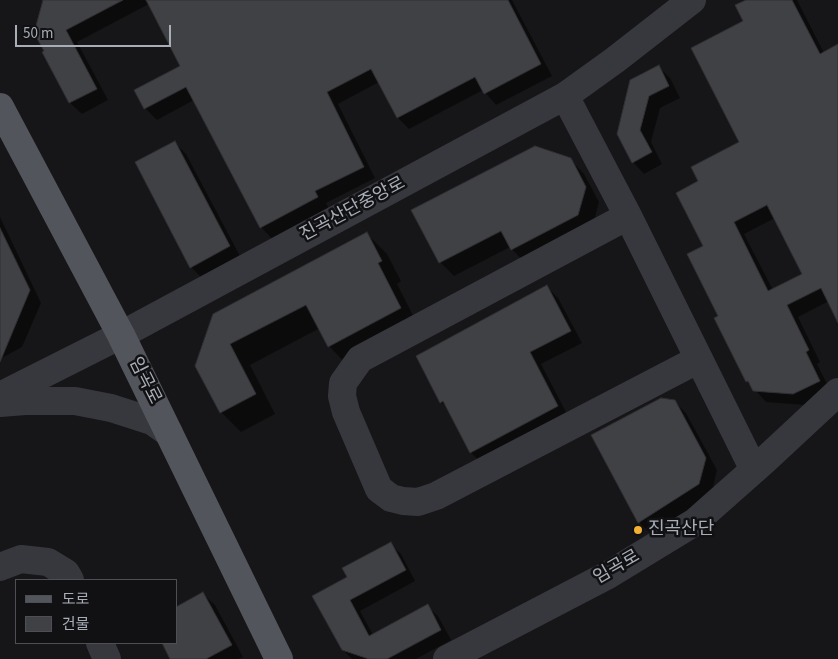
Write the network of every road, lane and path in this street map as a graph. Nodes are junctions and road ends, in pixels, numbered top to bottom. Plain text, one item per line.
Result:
1 (692, 0) edge
2 (565, 96) junction
3 (0, 107) edge
4 (628, 216) junction
5 (121, 335) junction
6 (699, 359) junction
7 (838, 392) edge
8 (0, 396) edge
9 (0, 403) edge
10 (170, 433) junction
11 (754, 470) junction
12 (0, 567) edge
13 (69, 579) edge
14 (100, 644) edge
15 (107, 659) edge
16 (279, 659) edge
17 (447, 659) edge

1 - 2 street, 진곡산단중앙로
2 - 4 street
2 - 5 street, 진곡산단중앙로
3 - 5 main road, 임곡로
4 - 6 street
4 - 6 street
5 - 8 street, 진곡산단중앙로
5 - 10 main road, 임곡로
6 - 11 street
7 - 11 street, 임곡로
9 - 10 street
10 - 16 main road, 임곡로
11 - 17 street, 임곡로
12 - 13 street
14 - 15 street

